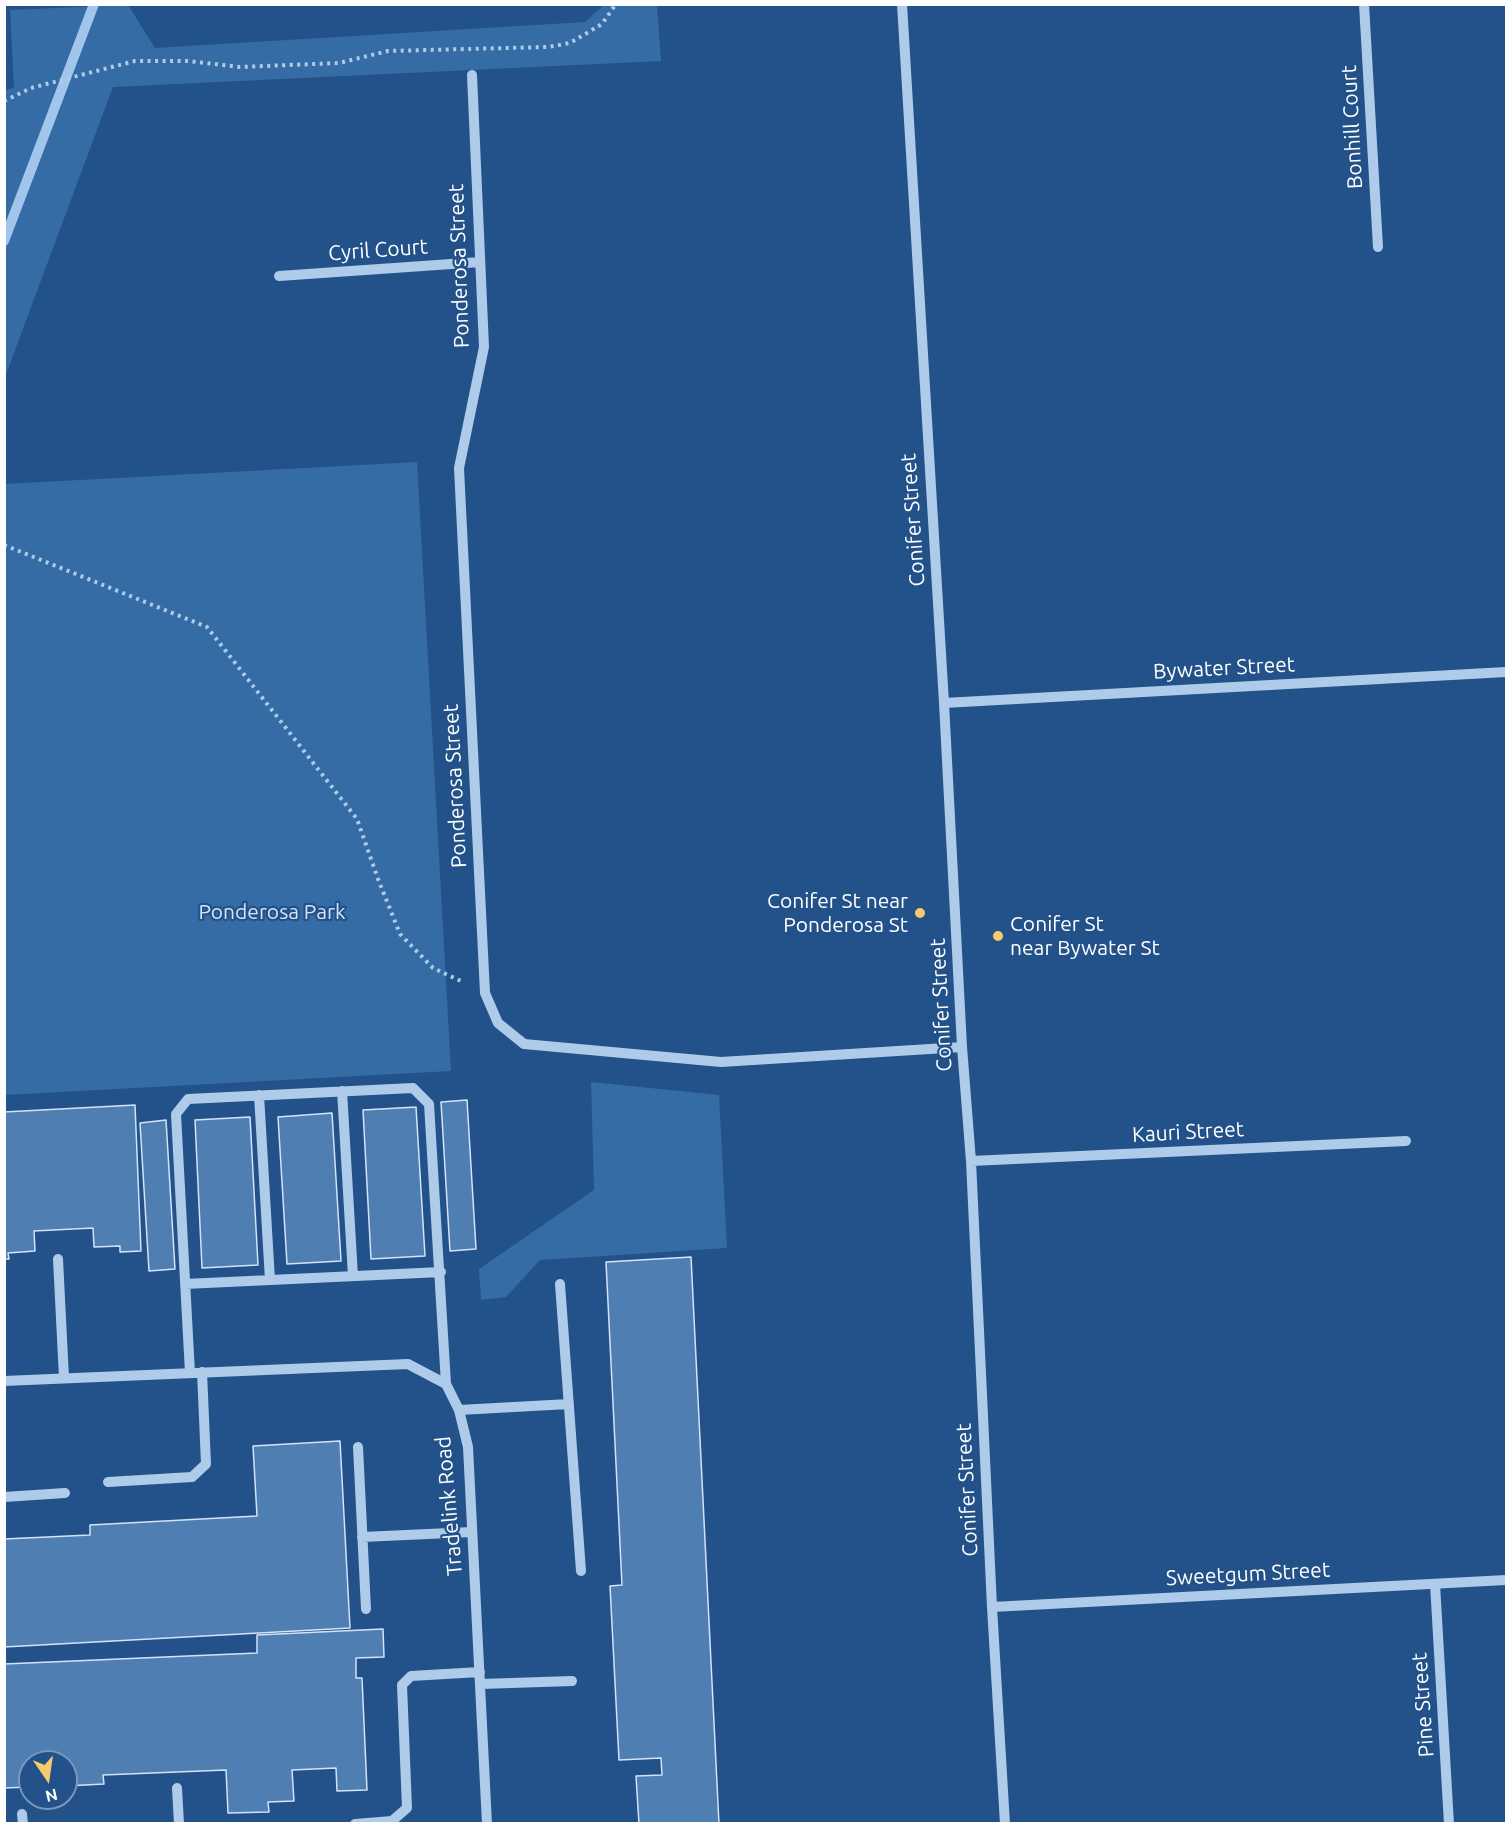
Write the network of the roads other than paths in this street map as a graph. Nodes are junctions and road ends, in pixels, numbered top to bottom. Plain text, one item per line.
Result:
1 (902, 4) edge
2 (1364, 4) edge
3 (472, 75) dead end
4 (1378, 247) dead end
5 (480, 262) junction
6 (279, 276) dead end
7 (1506, 672) edge
8 (944, 703) junction
9 (962, 1047) junction
10 (342, 1091) junction
11 (260, 1095) junction
12 (1406, 1140) dead end
13 (971, 1161) junction
14 (58, 1259) dead end
15 (441, 1272) junction
16 (353, 1276) junction
17 (270, 1280) junction
18 (185, 1284) junction
19 (560, 1284) dead end
20 (202, 1372) junction
21 (190, 1373) junction
22 (64, 1378) junction
23 (4, 1381) edge
24 (446, 1384) junction
25 (569, 1404) junction
26 (459, 1410) junction
27 (358, 1447) dead end
28 (108, 1482) dead end
29 (65, 1493) dead end
30 (4, 1497) edge
31 (472, 1532) junction
32 (362, 1537) junction
33 (581, 1571) dead end
34 (1506, 1580) edge
35 (1435, 1584) junction
36 (992, 1607) junction
37 (366, 1609) dead end
38 (480, 1672) junction
39 (572, 1681) dead end
40 (481, 1684) junction
41 (177, 1788) dead end
42 (179, 1824) edge
43 (356, 1824) edge
44 (487, 1824) edge
45 (1005, 1824) edge
46 (1449, 1824) edge

1 - 8 street, Conifer Street
2 - 4 street, Bonhill Court
3 - 5 street, Ponderosa Street
5 - 6 street, Cyril Court
5 - 9 street, Ponderosa Street
7 - 8 street, Bywater Street
8 - 9 street, Conifer Street
9 - 13 street, Conifer Street
10 - 11 street
10 - 15 street
10 - 16 street
11 - 17 street
11 - 18 street
12 - 13 street, Kauri Street
13 - 36 street, Conifer Street
14 - 22 street
15 - 16 street
15 - 24 street
16 - 17 street
17 - 18 street
18 - 21 street
19 - 25 street
20 - 21 street
20 - 24 street
20 - 28 street
21 - 22 street
22 - 23 street
24 - 26 street, Tradelink Road
25 - 26 street
25 - 33 street
26 - 31 street, Tradelink Road
27 - 32 street
29 - 30 street
31 - 32 street
31 - 38 street, Tradelink Road
32 - 37 street
34 - 35 street, Sweetgum Street
35 - 36 street, Sweetgum Street
35 - 46 street, Pine Street
36 - 45 street, Conifer Street
38 - 40 street, Tradelink Road
38 - 43 street
39 - 40 street
40 - 44 street, Tradelink Road
41 - 42 street

